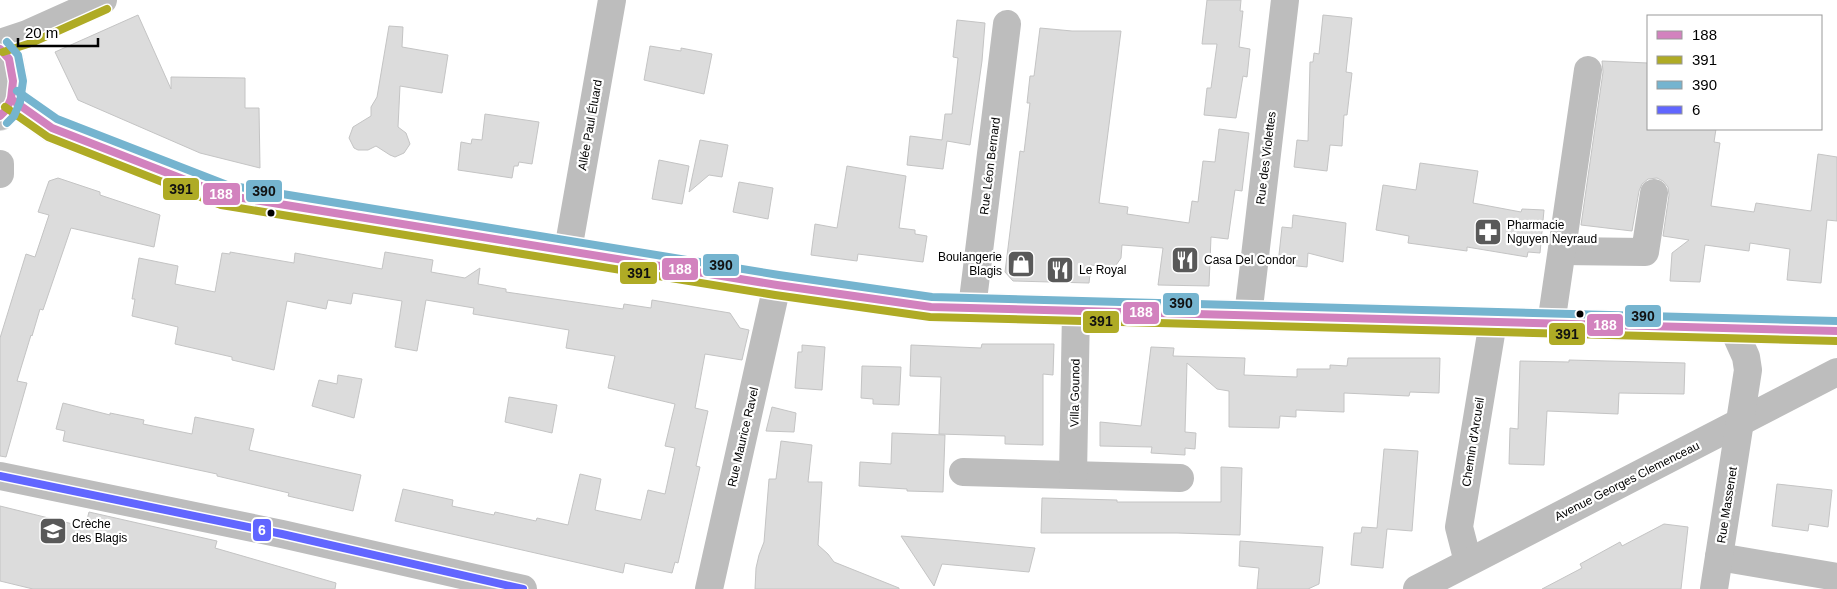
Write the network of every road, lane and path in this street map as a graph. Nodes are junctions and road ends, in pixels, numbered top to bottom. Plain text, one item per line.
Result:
1 (103, 0) edge
2 (612, 0) edge
3 (1285, 0) edge
4 (1007, 24) dead end
5 (0, 43) edge
6 (0, 49) edge
7 (1588, 70) dead end
8 (5, 108) edge
9 (0, 164) edge
10 (0, 174) edge
11 (1654, 193) dead end
12 (568, 250) junction
13 (1562, 251) junction
14 (777, 285) junction
15 (972, 308) junction
16 (1076, 311) junction
17 (1248, 316) junction
18 (1493, 322) junction
19 (1551, 324) junction
20 (1733, 328) junction
21 (1837, 331) edge
22 (1837, 372) edge
23 (1740, 421) junction
24 (963, 472) dead end
25 (1073, 475) junction
26 (0, 476) edge
27 (1180, 478) dead end
28 (1719, 557) junction
29 (1468, 562) junction
30 (1837, 577) edge
31 (523, 589) edge
32 (709, 589) edge
33 (1417, 589) edge
34 (1714, 589) edge

1 - 5 street
2 - 12 street, Allée Paul Éluard
3 - 17 street, Rue des Violettes
4 - 15 street, Rue Léon Bernard
6 - 8 street
7 - 13 street
8 - 12 street
9 - 10 street
11 - 13 street
12 - 14 street
13 - 19 street
14 - 15 street
14 - 32 street, Rue Maurice Ravel
15 - 16 street
16 - 17 street
16 - 25 street, Villa Gounod
17 - 18 street
18 - 19 street
18 - 29 street, Chemin d'Arcueil
19 - 20 street
20 - 21 street
20 - 23 street, Rue Massenet
22 - 23 street, Avenue Georges Clemenceau
23 - 28 street, Rue Massenet
23 - 29 street, Avenue Georges Clemenceau
24 - 25 street
25 - 27 street
26 - 31 street
28 - 30 street
28 - 34 street, Rue Massenet
29 - 33 street, Avenue Georges Clemenceau

